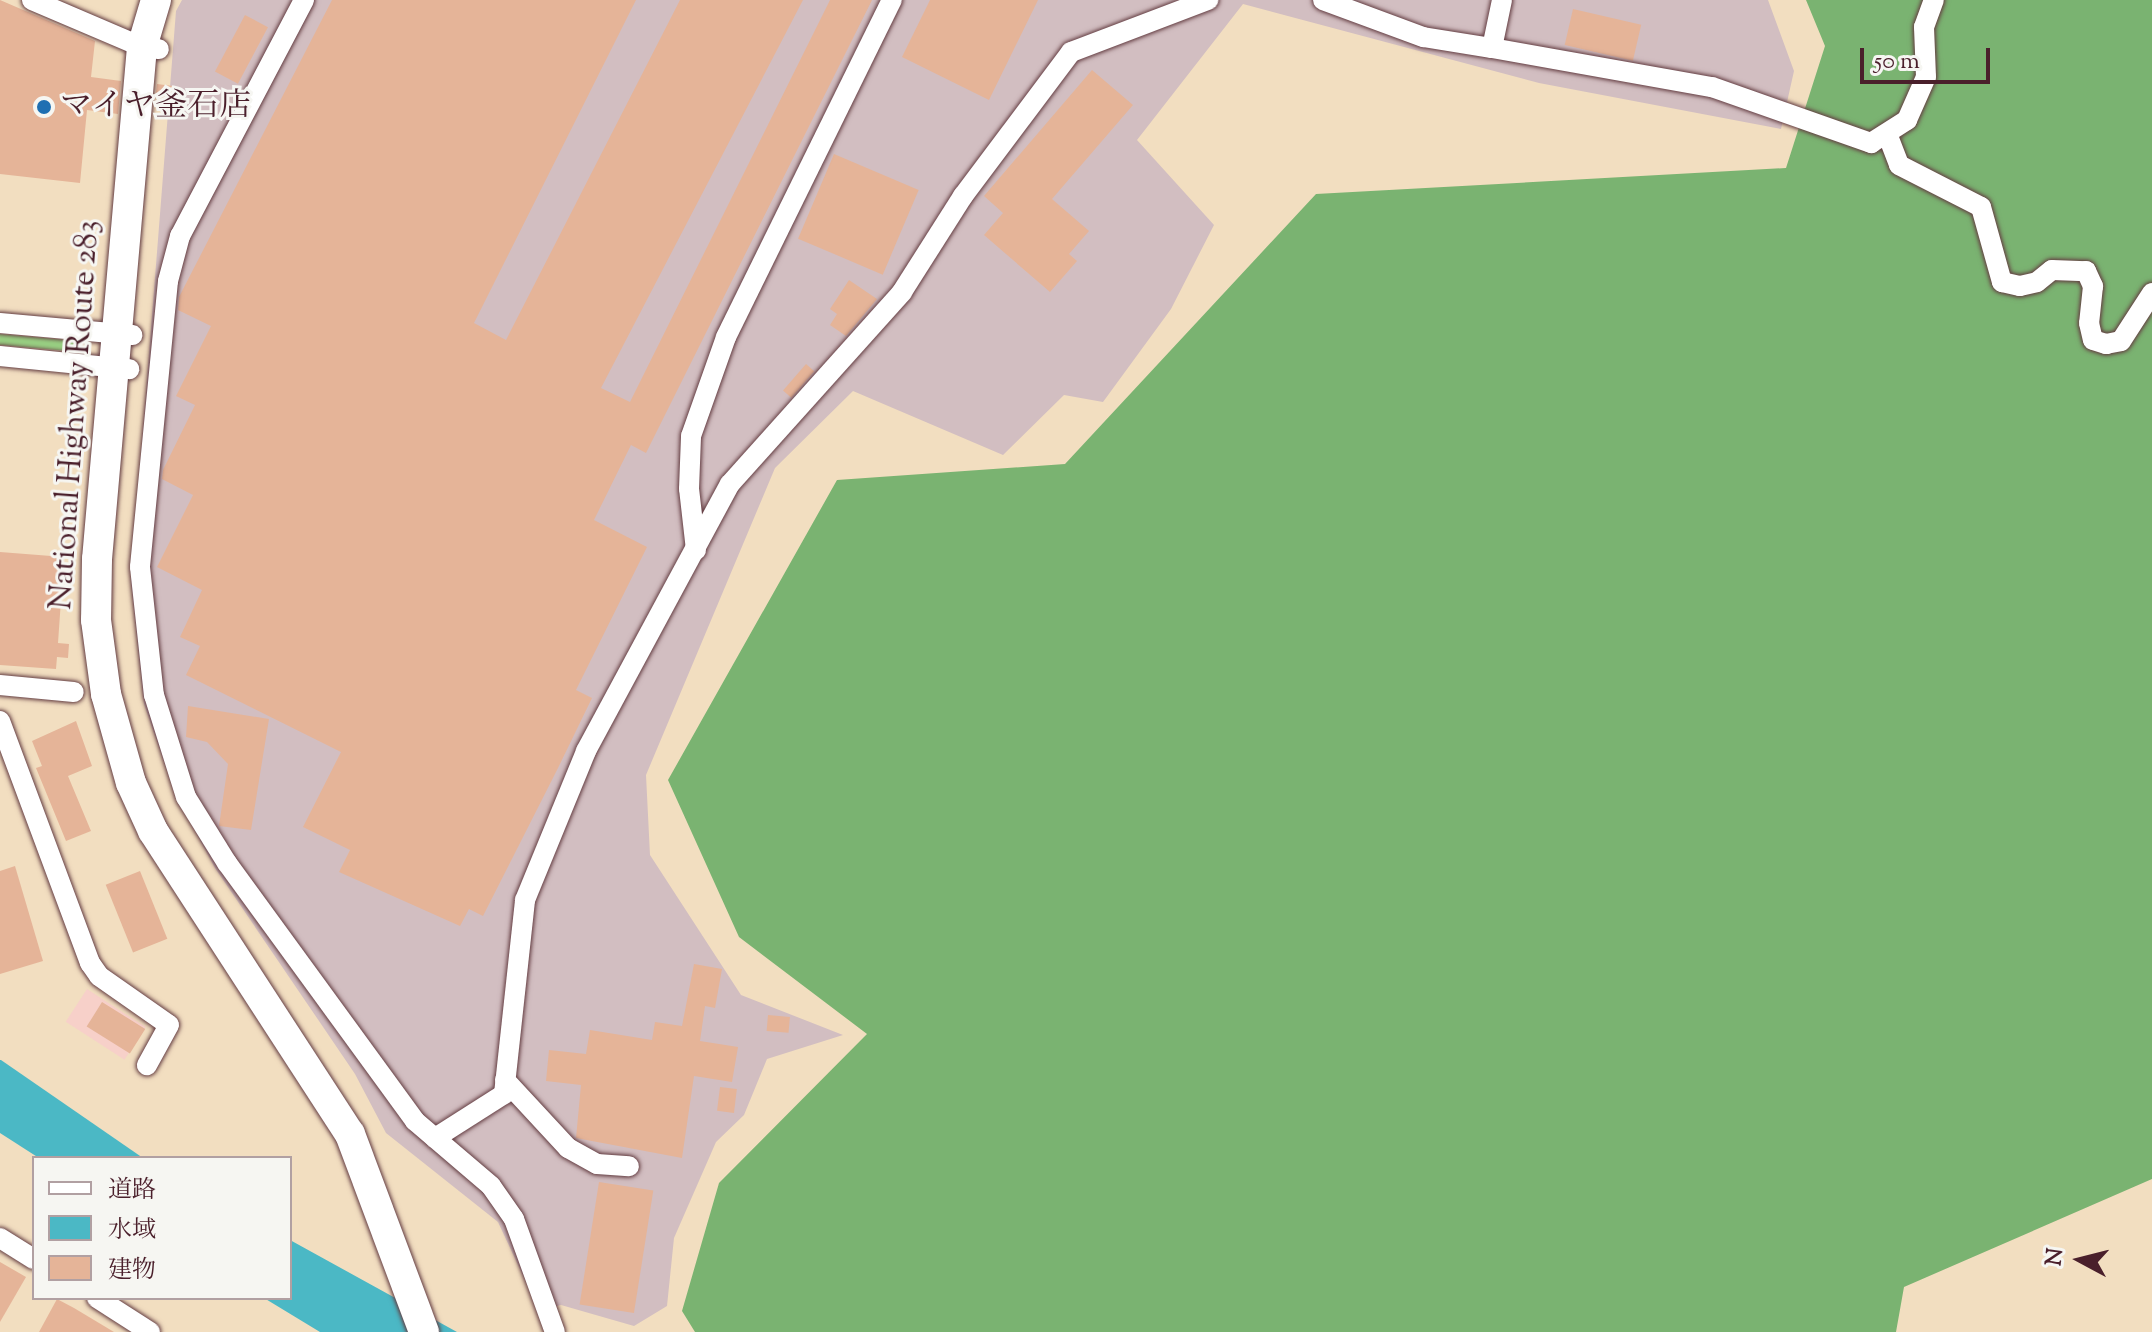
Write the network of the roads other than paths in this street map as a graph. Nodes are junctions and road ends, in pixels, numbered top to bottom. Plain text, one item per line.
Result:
1 (156, 0) edge
2 (171, 0) edge
3 (304, 0) edge
4 (892, 0) edge
5 (1208, 0) edge
6 (1323, 0) edge
7 (1502, 0) edge
8 (1934, 0) edge
9 (46, 3) edge
10 (150, 48) junction
11 (1492, 48) junction
12 (1888, 136) junction
13 (2152, 293) edge
14 (0, 323) edge
15 (124, 334) junction
16 (0, 356) edge
17 (121, 368) junction
18 (696, 550) junction
19 (0, 685) edge
20 (74, 692) dead end
21 (0, 721) edge
22 (147, 1065) dead end
23 (505, 1080) junction
24 (435, 1138) junction
25 (629, 1166) dead end
26 (0, 1238) edge
27 (401, 1239) junction
28 (32, 1258) edge
29 (99, 1300) edge
30 (122, 1324) edge
31 (150, 1332) edge
32 (424, 1332) edge
33 (443, 1332) edge
34 (555, 1332) edge

1 - 10 highway, National Highway Route 283
2 - 10 highway, National Highway Route 283
3 - 24 street
4 - 18 street
5 - 18 street
6 - 11 street
7 - 11 street
8 - 12 street
9 - 10 street
10 - 15 highway, National Highway Route 283
11 - 12 street
12 - 13 street
14 - 15 street
15 - 17 highway, National Highway Route 283
16 - 17 street
17 - 27 highway, National Highway Route 283
18 - 23 street
19 - 20 street
21 - 22 street
23 - 24 street
23 - 25 street
24 - 34 street
26 - 28 street
27 - 32 highway, National Highway Route 283
27 - 33 highway, National Highway Route 283
29 - 30 street
30 - 31 street

